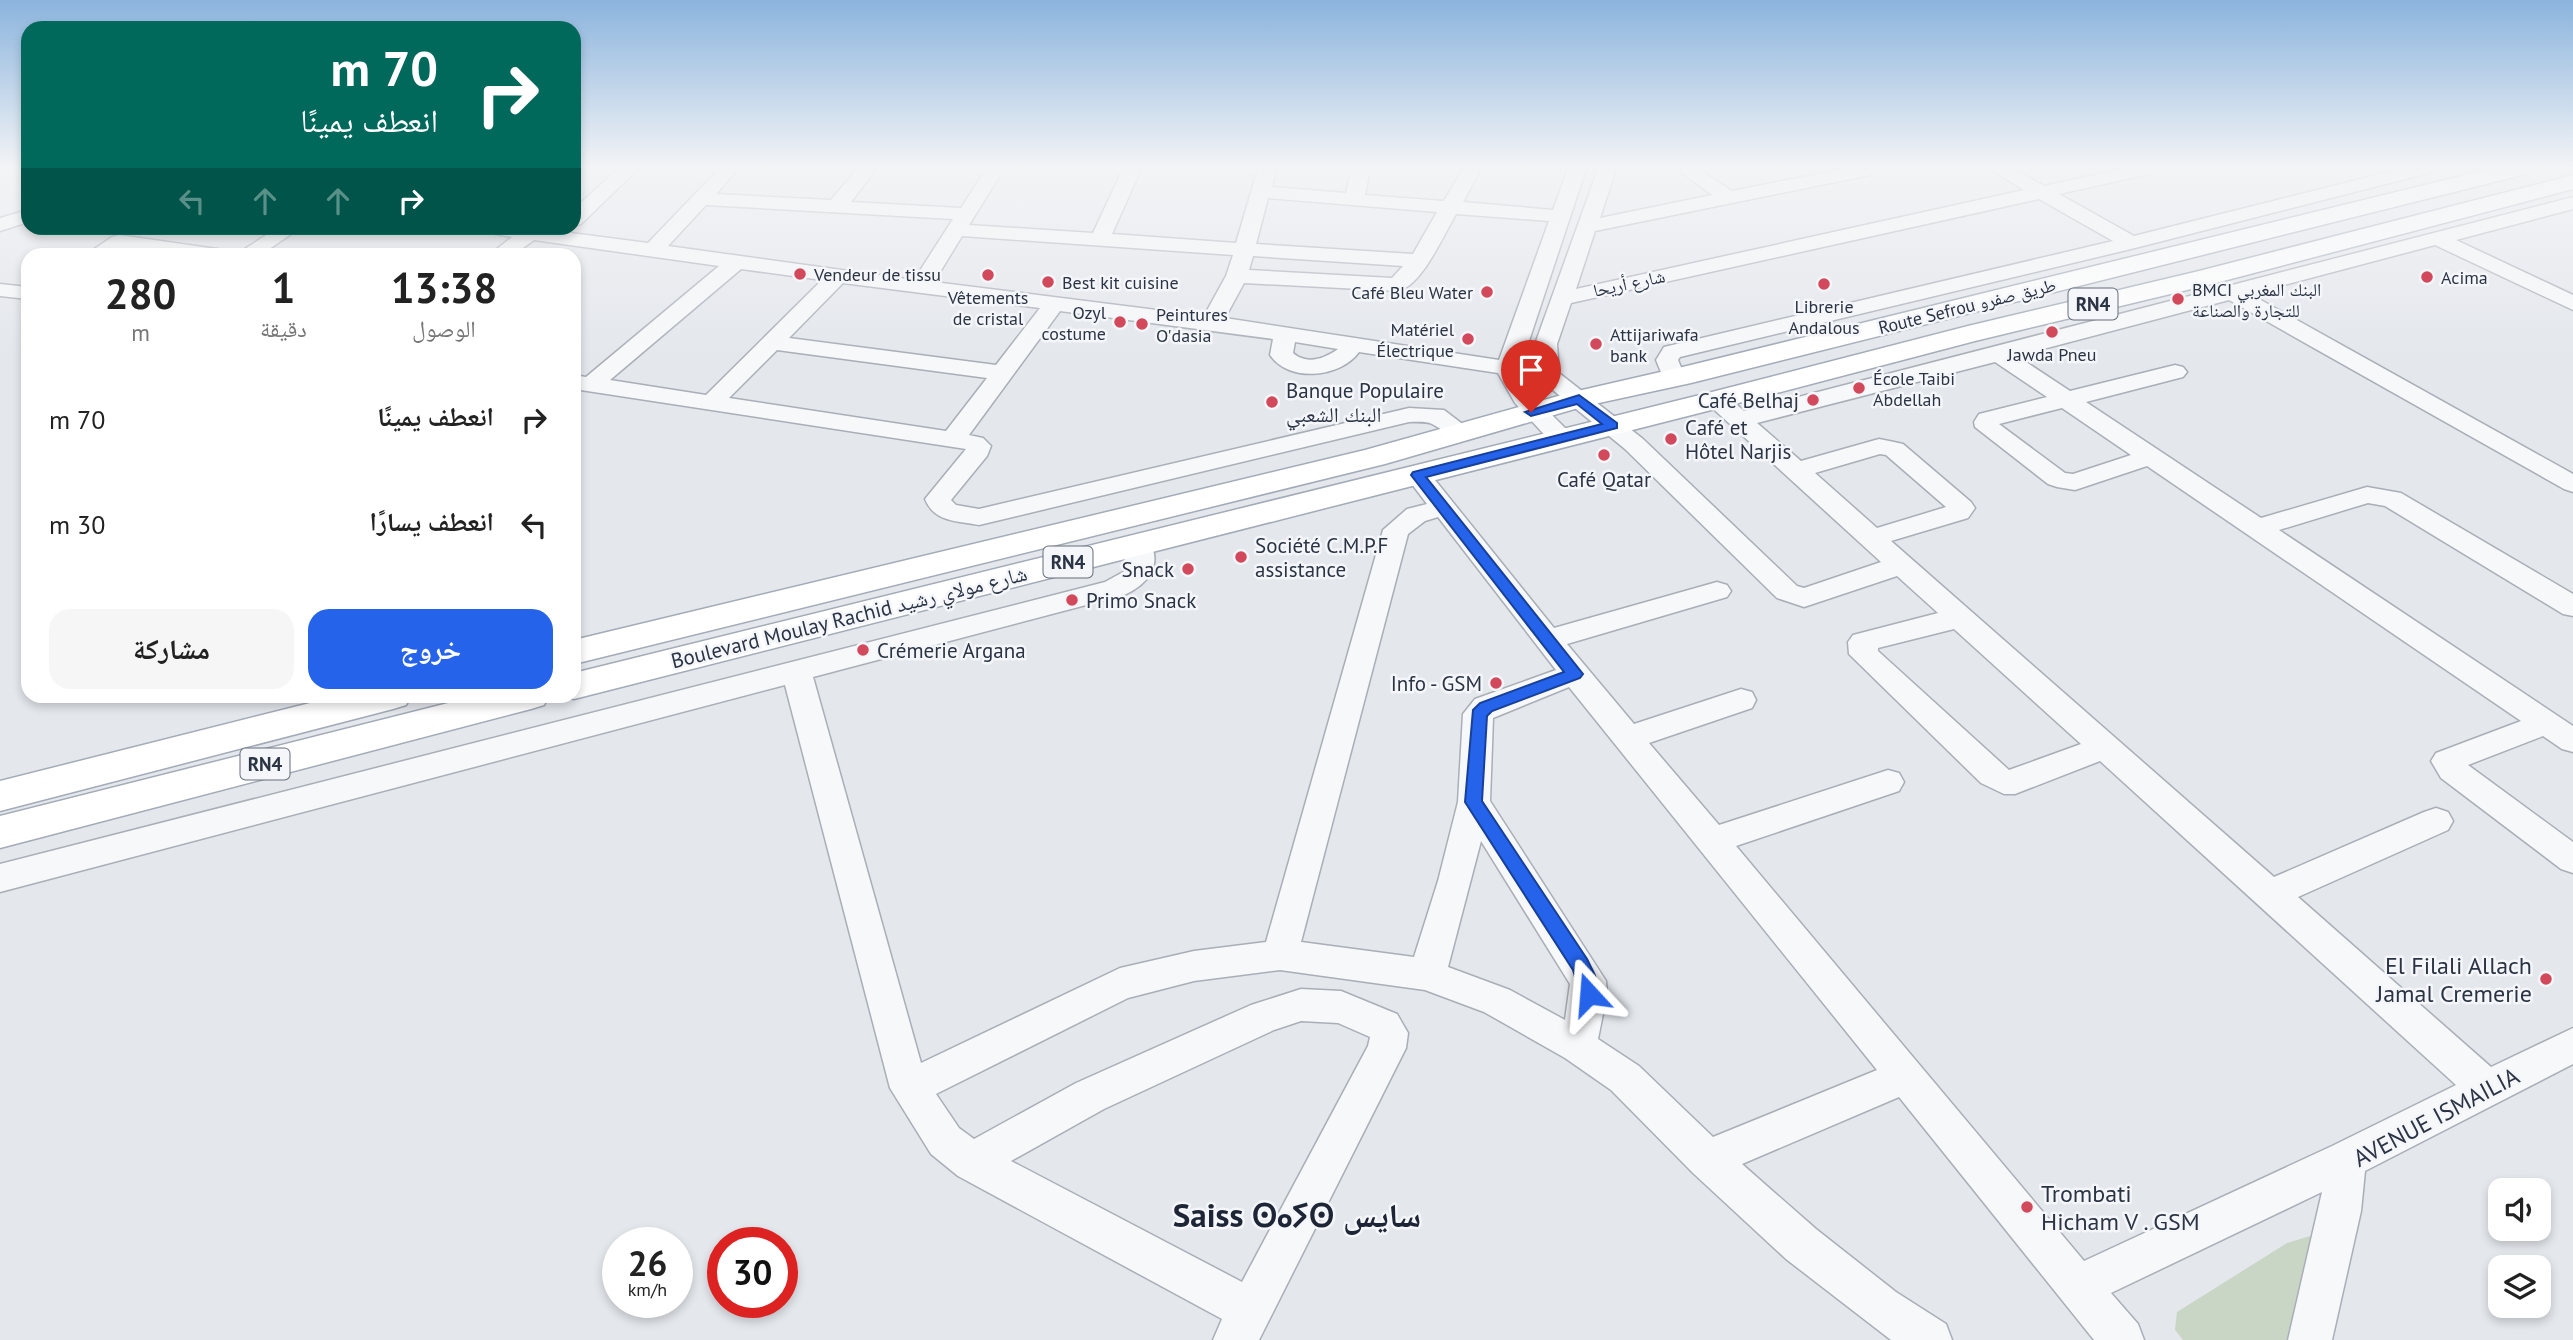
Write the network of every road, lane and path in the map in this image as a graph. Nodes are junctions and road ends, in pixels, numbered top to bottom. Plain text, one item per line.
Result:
1 (670, 232) edge
2 (956, 232) edge
3 (1039, 232) edge
4 (1103, 232) edge
5 (1248, 232) edge
6 (1437, 232) edge
7 (1555, 232) edge
8 (1585, 232) edge
9 (1863, 232) edge
10 (2111, 232) edge
11 (2175, 232) edge
12 (2264, 232) edge
13 (2382, 232) edge
14 (2461, 232) edge
15 (278, 235) edge
16 (527, 235) edge
17 (575, 235) edge
18 (2436, 238) junction
19 (1100, 239) junction
20 (2131, 243) junction
21 (107, 248) edge
22 (168, 248) edge
23 (257, 248) edge
24 (509, 248) edge
25 (1243, 249) junction
26 (652, 251) junction
27 (1419, 261) junction
28 (736, 262) junction
29 (838, 276) junction
30 (1237, 276) junction
31 (1332, 282) junction
32 (920, 287) junction
33 (0, 290) edge
34 (21, 292) edge
35 (2230, 292) junction
36 (1563, 298) junction
37 (1055, 303) junction
38 (2573, 303) edge
39 (1321, 307) dead end
40 (1211, 323) junction
41 (771, 342) junction
42 (1999, 354) junction
43 (1508, 368) junction
44 (1545, 371) junction
45 (2175, 372) dead end
46 (1002, 373) junction
47 (1672, 377) junction
48 (583, 384) edge
49 (1579, 399) junction
50 (2066, 399) junction
51 (710, 403) junction
52 (1727, 410) junction
53 (1535, 411) junction
54 (1612, 426) junction
55 (1461, 432) junction
56 (1562, 439) junction
57 (952, 440) junction
58 (2151, 456) junction
59 (1796, 471) junction
60 (1418, 475) junction
61 (2573, 484) edge
62 (1442, 508) junction
63 (2258, 528) junction
64 (1871, 538) junction
65 (1138, 545) junction
66 (1901, 565) junction
67 (1717, 591) dead end
68 (2573, 607) edge
69 (1958, 618) junction
70 (1548, 640) junction
71 (581, 650) edge
72 (796, 670) junction
73 (1575, 674) junction
74 (581, 684) edge
75 (1741, 700) dead end
76 (365, 703) edge
77 (504, 703) edge
78 (2547, 723) junction
79 (1628, 738) junction
80 (2573, 741) edge
81 (2104, 747) junction
82 (1888, 782) dead end
83 (0, 796) edge
84 (1474, 802) junction
85 (2436, 821) dead end
86 (0, 832) edge
87 (1713, 840) junction
88 (2573, 860) edge
89 (0, 878) edge
90 (2270, 894) junction
91 (1280, 955) junction
92 (1427, 975) junction
93 (2573, 1045) edge
94 (1578, 1046) junction
95 (1906, 1076) junction
96 (909, 1088) junction
97 (2487, 1088) junction
98 (1707, 1159) junction
99 (2346, 1160) junction
100 (972, 1162) junction
101 (2078, 1286) junction
102 (1242, 1325) edge
103 (1930, 1340) edge
104 (2122, 1340) edge
105 (2310, 1340) edge

1 - 26 street
2 - 32 street
3 - 19 street
4 - 19 street
5 - 25 street
6 - 27 street
7 - 43 street
8 - 36 street
9 - 36 street, شارع أريحا
10 - 20 street
11 - 20 street
12 - 47 main road, Route Sefrou طريق صفرو / RN4
13 - 52 main road, Route Sefrou طريق صفرو / RN4
14 - 18 street
15 - 23 street
16 - 24 street
17 - 26 street
18 - 35 street
18 - 38 street
19 - 25 street
20 - 47 street
21 - 22 street
25 - 27 street
25 - 30 street
26 - 28 street
27 - 31 street
28 - 29 street
28 - 48 street
29 - 32 street
29 - 41 street
30 - 31 street
30 - 40 street
31 - 39 street
32 - 37 street
33 - 34 street
35 - 42 street
35 - 61 street
36 - 44 street
37 - 40 street
37 - 46 street
40 - 43 street
41 - 46 street
41 - 51 street
42 - 50 street
42 - 52 street
43 - 44 street
43 - 53 street
44 - 49 street
45 - 50 street
46 - 57 street
47 - 49 main road, Route Sefrou طريق صفرو / RN4
48 - 51 street
49 - 53 main road, Boulevard Moulay Rachid شارع مولاي رشيد / RN4
49 - 54 street
50 - 58 street
50 - 58 street
51 - 57 street
52 - 54 main road, Route Sefrou طريق صفرو / RN4
52 - 59 street
53 - 55 main road, Boulevard Moulay Rachid شارع مولاي رشيد / RN4
53 - 56 street
54 - 56 main road, Boulevard Moulay Rachid شارع مولاي رشيد / RN4
54 - 66 street
55 - 57 street
55 - 71 main road, Boulevard Moulay Rachid شارع مولاي رشيد / RN4
56 - 60 main road, Boulevard Moulay Rachid شارع مولاي رشيد / RN4
58 - 63 street
59 - 64 street
59 - 64 street
60 - 62 street
60 - 65 main road, Boulevard Moulay Rachid شارع مولاي رشيد / RN4
62 - 70 street
62 - 91 street
63 - 68 street
63 - 78 street
64 - 66 street
65 - 72 street
65 - 74 main road, Boulevard Moulay Rachid شارع مولاي رشيد / RN4
66 - 69 street
67 - 70 street
69 - 81 street
69 - 81 street
70 - 73 street
72 - 89 street
72 - 96 street
73 - 79 street
73 - 84 street
75 - 79 street
76 - 83 main road, RN4
77 - 86 main road, RN4
78 - 80 street
78 - 88 street
79 - 87 street
81 - 90 street
82 - 87 street
84 - 92 street
84 - 94 street
85 - 90 street
87 - 95 street
90 - 97 street
91 - 92 street
91 - 96 street
92 - 94 street
93 - 97 street, AVENUE ISMAILIA
94 - 98 street
95 - 98 street
95 - 101 street
96 - 100 street
97 - 99 street, AVENUE ISMAILIA
98 - 103 street
99 - 101 street
99 - 105 street, AVENUE ISMAILIA
100 - 102 street
100 - 102 street
101 - 104 street

